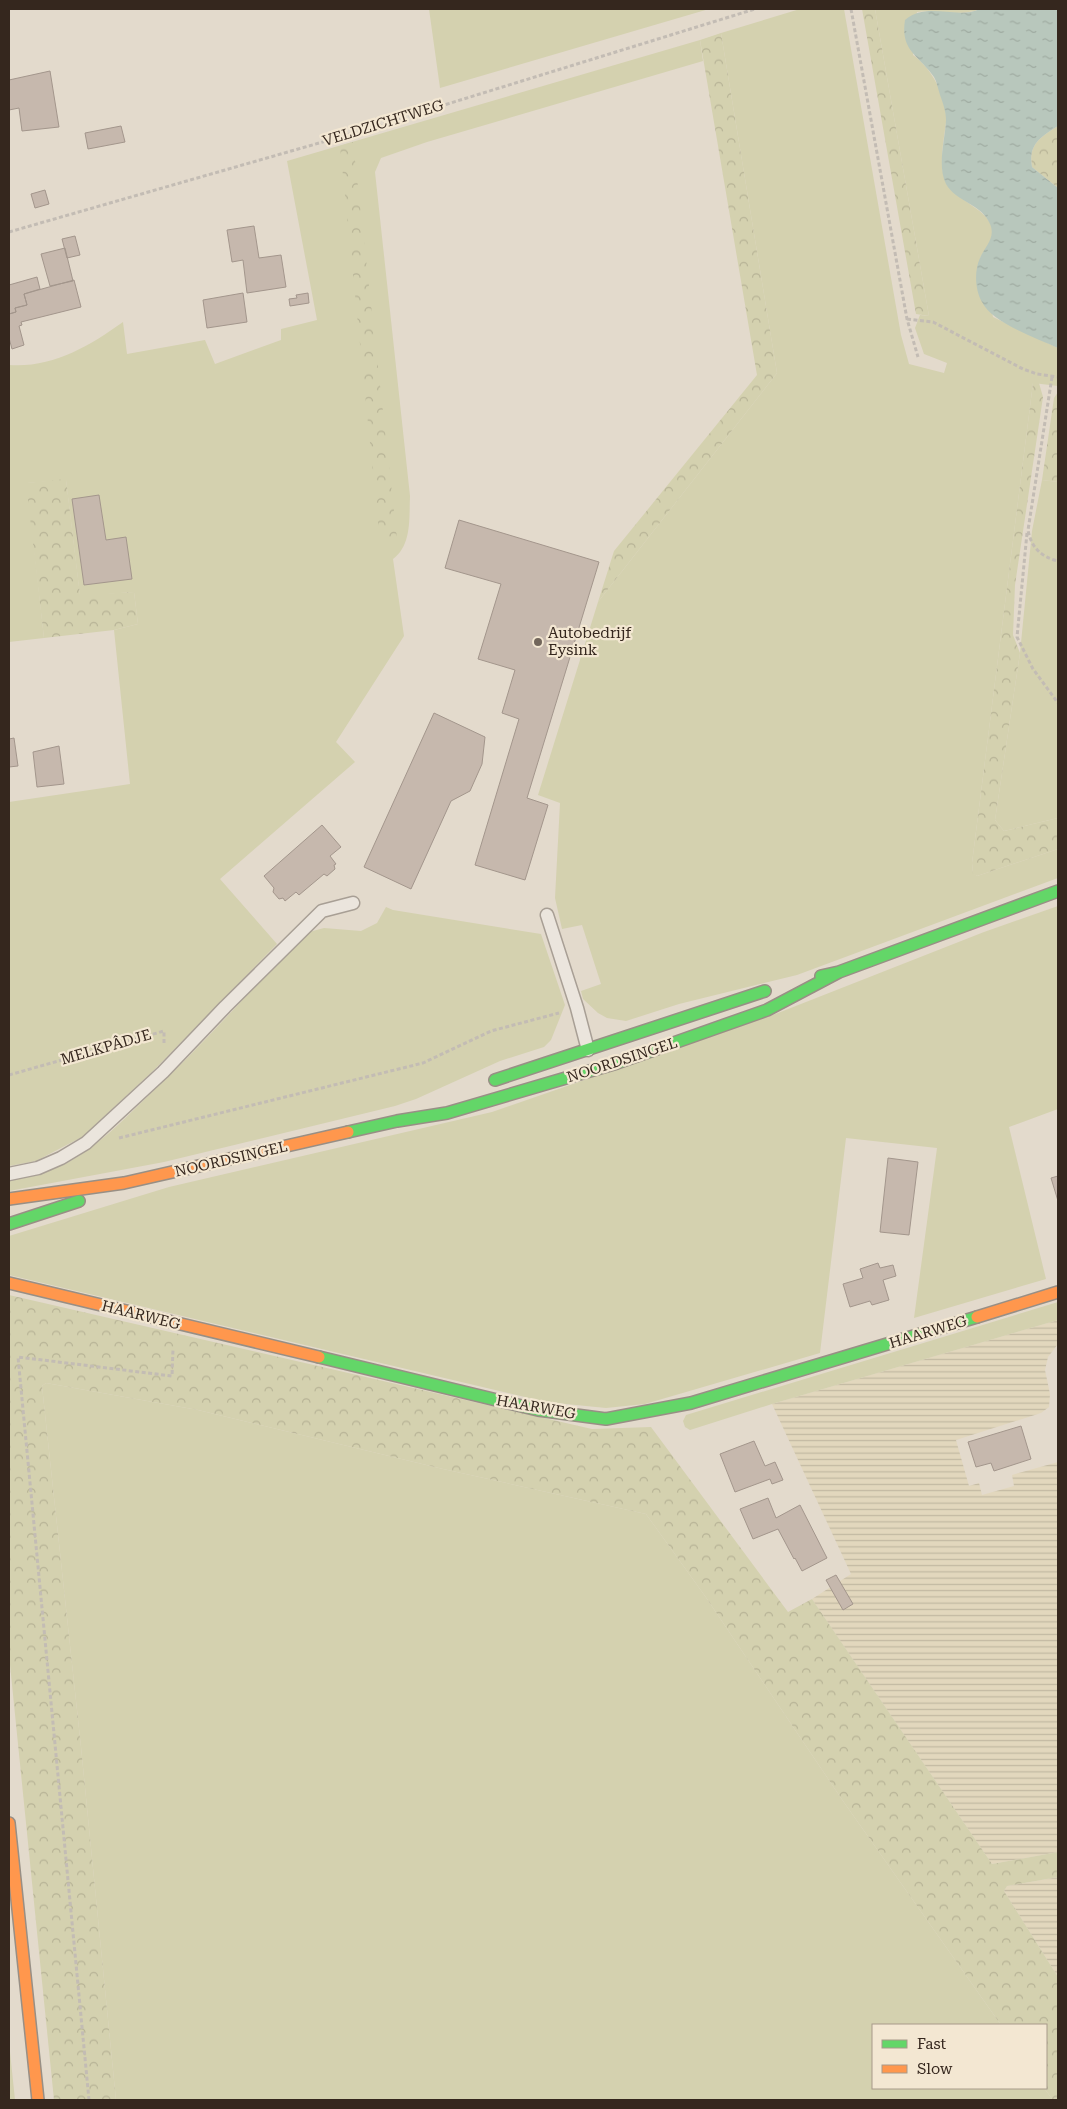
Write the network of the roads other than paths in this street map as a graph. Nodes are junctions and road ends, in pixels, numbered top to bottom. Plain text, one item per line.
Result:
1 (1058, 890) edge
2 (353, 903) dead end
3 (546, 915) dead end
4 (839, 972) junction
5 (796, 983) dead end
6 (778, 987) dead end
7 (588, 1050) junction
8 (484, 1083) dead end
9 (430, 1104) dead end
10 (396, 1121) junction
11 (9, 1174) edge
12 (124, 1183) junction
13 (9, 1198) edge
14 (9, 1224) edge
15 (9, 1283) edge
16 (1058, 1292) edge
17 (9, 1822) edge
18 (38, 2100) edge

1 - 4 main road, NOORDSINGEL
2 - 11 lane
3 - 7 lane
4 - 5 main road, NOORDSINGEL
4 - 10 main road, NOORDSINGEL
6 - 7 main road, NOORDSINGEL
7 - 8 main road, NOORDSINGEL
9 - 10 main road, NOORDSINGEL
10 - 12 main road, NOORDSINGEL
12 - 13 main road, NOORDSINGEL
12 - 14 main road, NOORDSINGEL
15 - 16 main road, HAARWEG
17 - 18 main road

